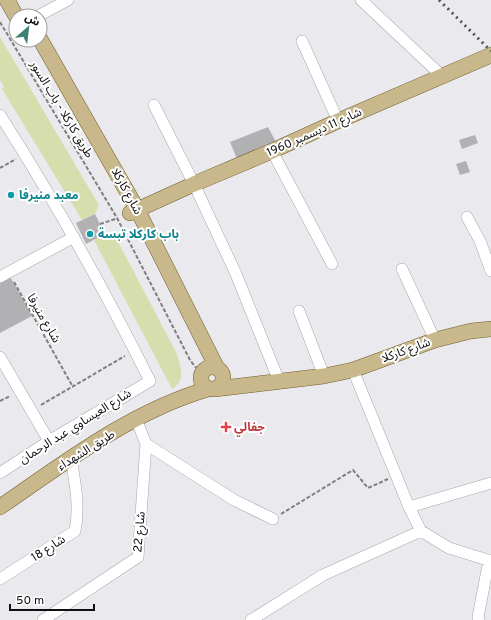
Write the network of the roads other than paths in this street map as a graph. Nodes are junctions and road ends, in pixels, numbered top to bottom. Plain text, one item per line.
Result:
1 (68, 0) edge
2 (361, 0) edge
3 (48, 11) edge
4 (302, 41) dead end
5 (35, 48) edge
6 (45, 48) edge
7 (491, 55) edge
8 (442, 76) junction
9 (154, 105) dead end
10 (0, 115) edge
11 (338, 120) junction
12 (272, 151) junction
13 (194, 184) junction
14 (128, 213) junction
15 (467, 217) dead end
16 (74, 236) junction
17 (332, 264) dead end
18 (402, 269) dead end
19 (491, 270) edge
20 (4, 275) edge
21 (299, 311) dead end
22 (491, 329) edge
23 (436, 340) junction
24 (0, 356) edge
25 (353, 370) junction
26 (324, 376) junction
27 (210, 377) junction
28 (278, 381) junction
29 (136, 419) junction
30 (49, 441) junction
31 (146, 444) junction
32 (71, 458) junction
33 (0, 473) edge
34 (491, 483) edge
35 (0, 507) edge
36 (409, 507) junction
37 (273, 519) road end
38 (421, 531) junction
39 (490, 561) edge
40 (0, 579) edge
41 (43, 620) edge
42 (251, 620) edge
43 (479, 620) edge

1 - 3 street
2 - 8 street
4 - 11 street
5 - 14 main road, شارع كاركلا
6 - 14 main road, شارع كاركلا
7 - 8 main road, شارع 11 ديسمبر 1960
8 - 11 main road, شارع 11 ديسمبر 1960
9 - 13 street
10 - 16 street
11 - 12 main road, شارع 11 ديسمبر 1960
12 - 13 main road, شارع 11 ديسمبر 1960
12 - 17 street
13 - 14 main road, شارع 11 ديسمبر 1960
13 - 28 street
14 - 27 main road, شارع كاركلا
15 - 19 street
16 - 20 street
16 - 30 street, شارع العيساوي عبد الرحمان
18 - 23 street
21 - 26 street
22 - 23 main road, شارع كاركلا
23 - 25 main road, شارع كاركلا
24 - 30 street
25 - 26 main road, شارع كاركلا
25 - 36 street
26 - 28 main road, شارع كاركلا
27 - 28 main road, شارع كاركلا
27 - 29 main road, طريق الشهداء
29 - 31 street, شارع 22
29 - 32 main road, طريق الشهداء
30 - 33 street, شارع العيساوي عبد الرحمان
31 - 37 street
31 - 41 street, شارع 22
32 - 35 main road, طريق الشهداء
32 - 40 street, شارع 18
34 - 36 street
36 - 38 street
38 - 39 street
38 - 42 street
39 - 43 street

